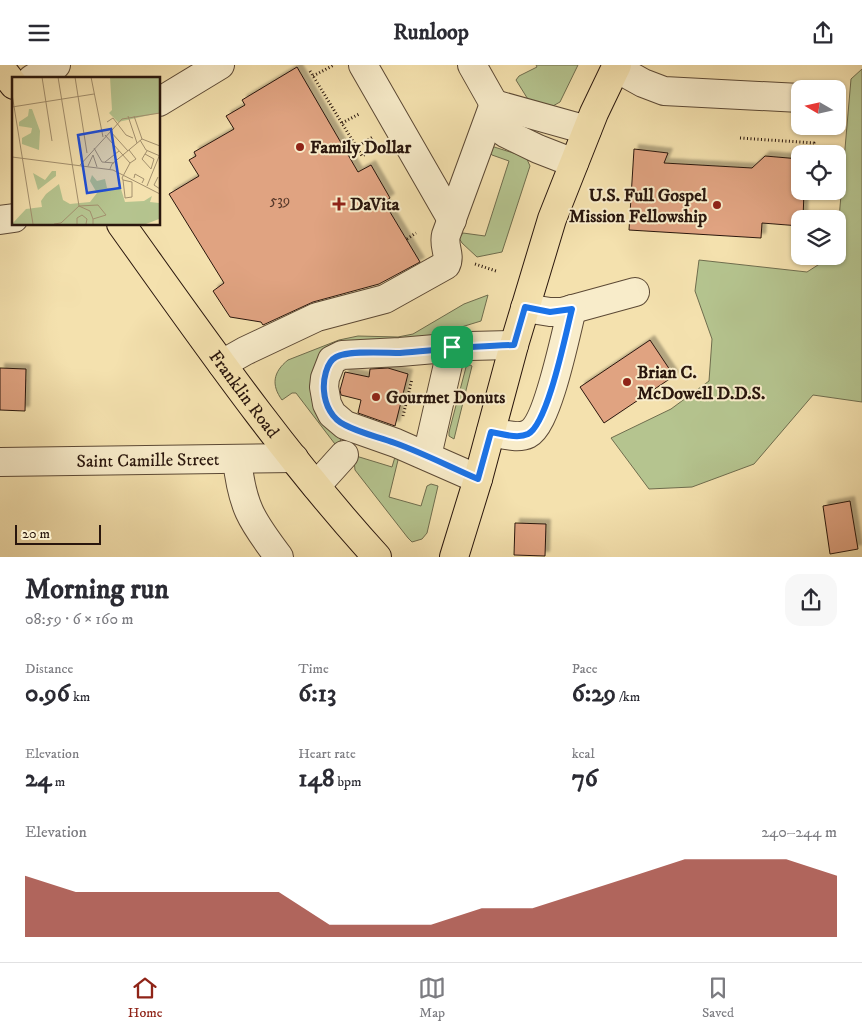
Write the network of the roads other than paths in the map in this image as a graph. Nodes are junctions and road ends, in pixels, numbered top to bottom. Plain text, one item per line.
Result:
1 (56, 65) edge
2 (220, 65) edge
3 (363, 65) edge
4 (472, 65) edge
5 (617, 66) edge
6 (0, 67) edge
7 (35, 77) edge
8 (12, 82) edge
9 (791, 98) edge
10 (160, 101) edge
11 (494, 104) junction
12 (587, 130) junction
13 (574, 163) junction
14 (452, 220) junction
15 (122, 225) edge
16 (635, 292) dead end
17 (525, 307) junction
18 (572, 309) junction
19 (514, 345) junction
20 (452, 347) junction
21 (222, 363) junction
22 (491, 432) junction
23 (344, 455) dead end
24 (427, 456) junction
25 (294, 458) junction
26 (237, 459) junction
27 (0, 462) edge
28 (478, 479) junction
29 (316, 486) junction
30 (279, 557) edge
31 (377, 557) edge
32 (454, 557) edge

1 - 7 street
2 - 10 street
3 - 14 street
4 - 11 street
5 - 9 street
5 - 12 main road
6 - 8 main road
11 - 12 street
11 - 13 street
11 - 14 street
12 - 13 main road
13 - 17 main road
14 - 21 street
15 - 21 main road, Franklin Road
16 - 18 street
17 - 18 street
17 - 19 main road
18 - 22 street
19 - 20 street
19 - 22 main road
20 - 24 street
20 - 24 street
21 - 25 main road, Franklin Road
22 - 28 main road
23 - 29 street
24 - 28 street
25 - 26 street, Saint Camille Street
25 - 29 main road, Franklin Road
26 - 27 street, Saint Camille Street
26 - 30 street
28 - 32 main road
29 - 31 main road, Franklin Road

